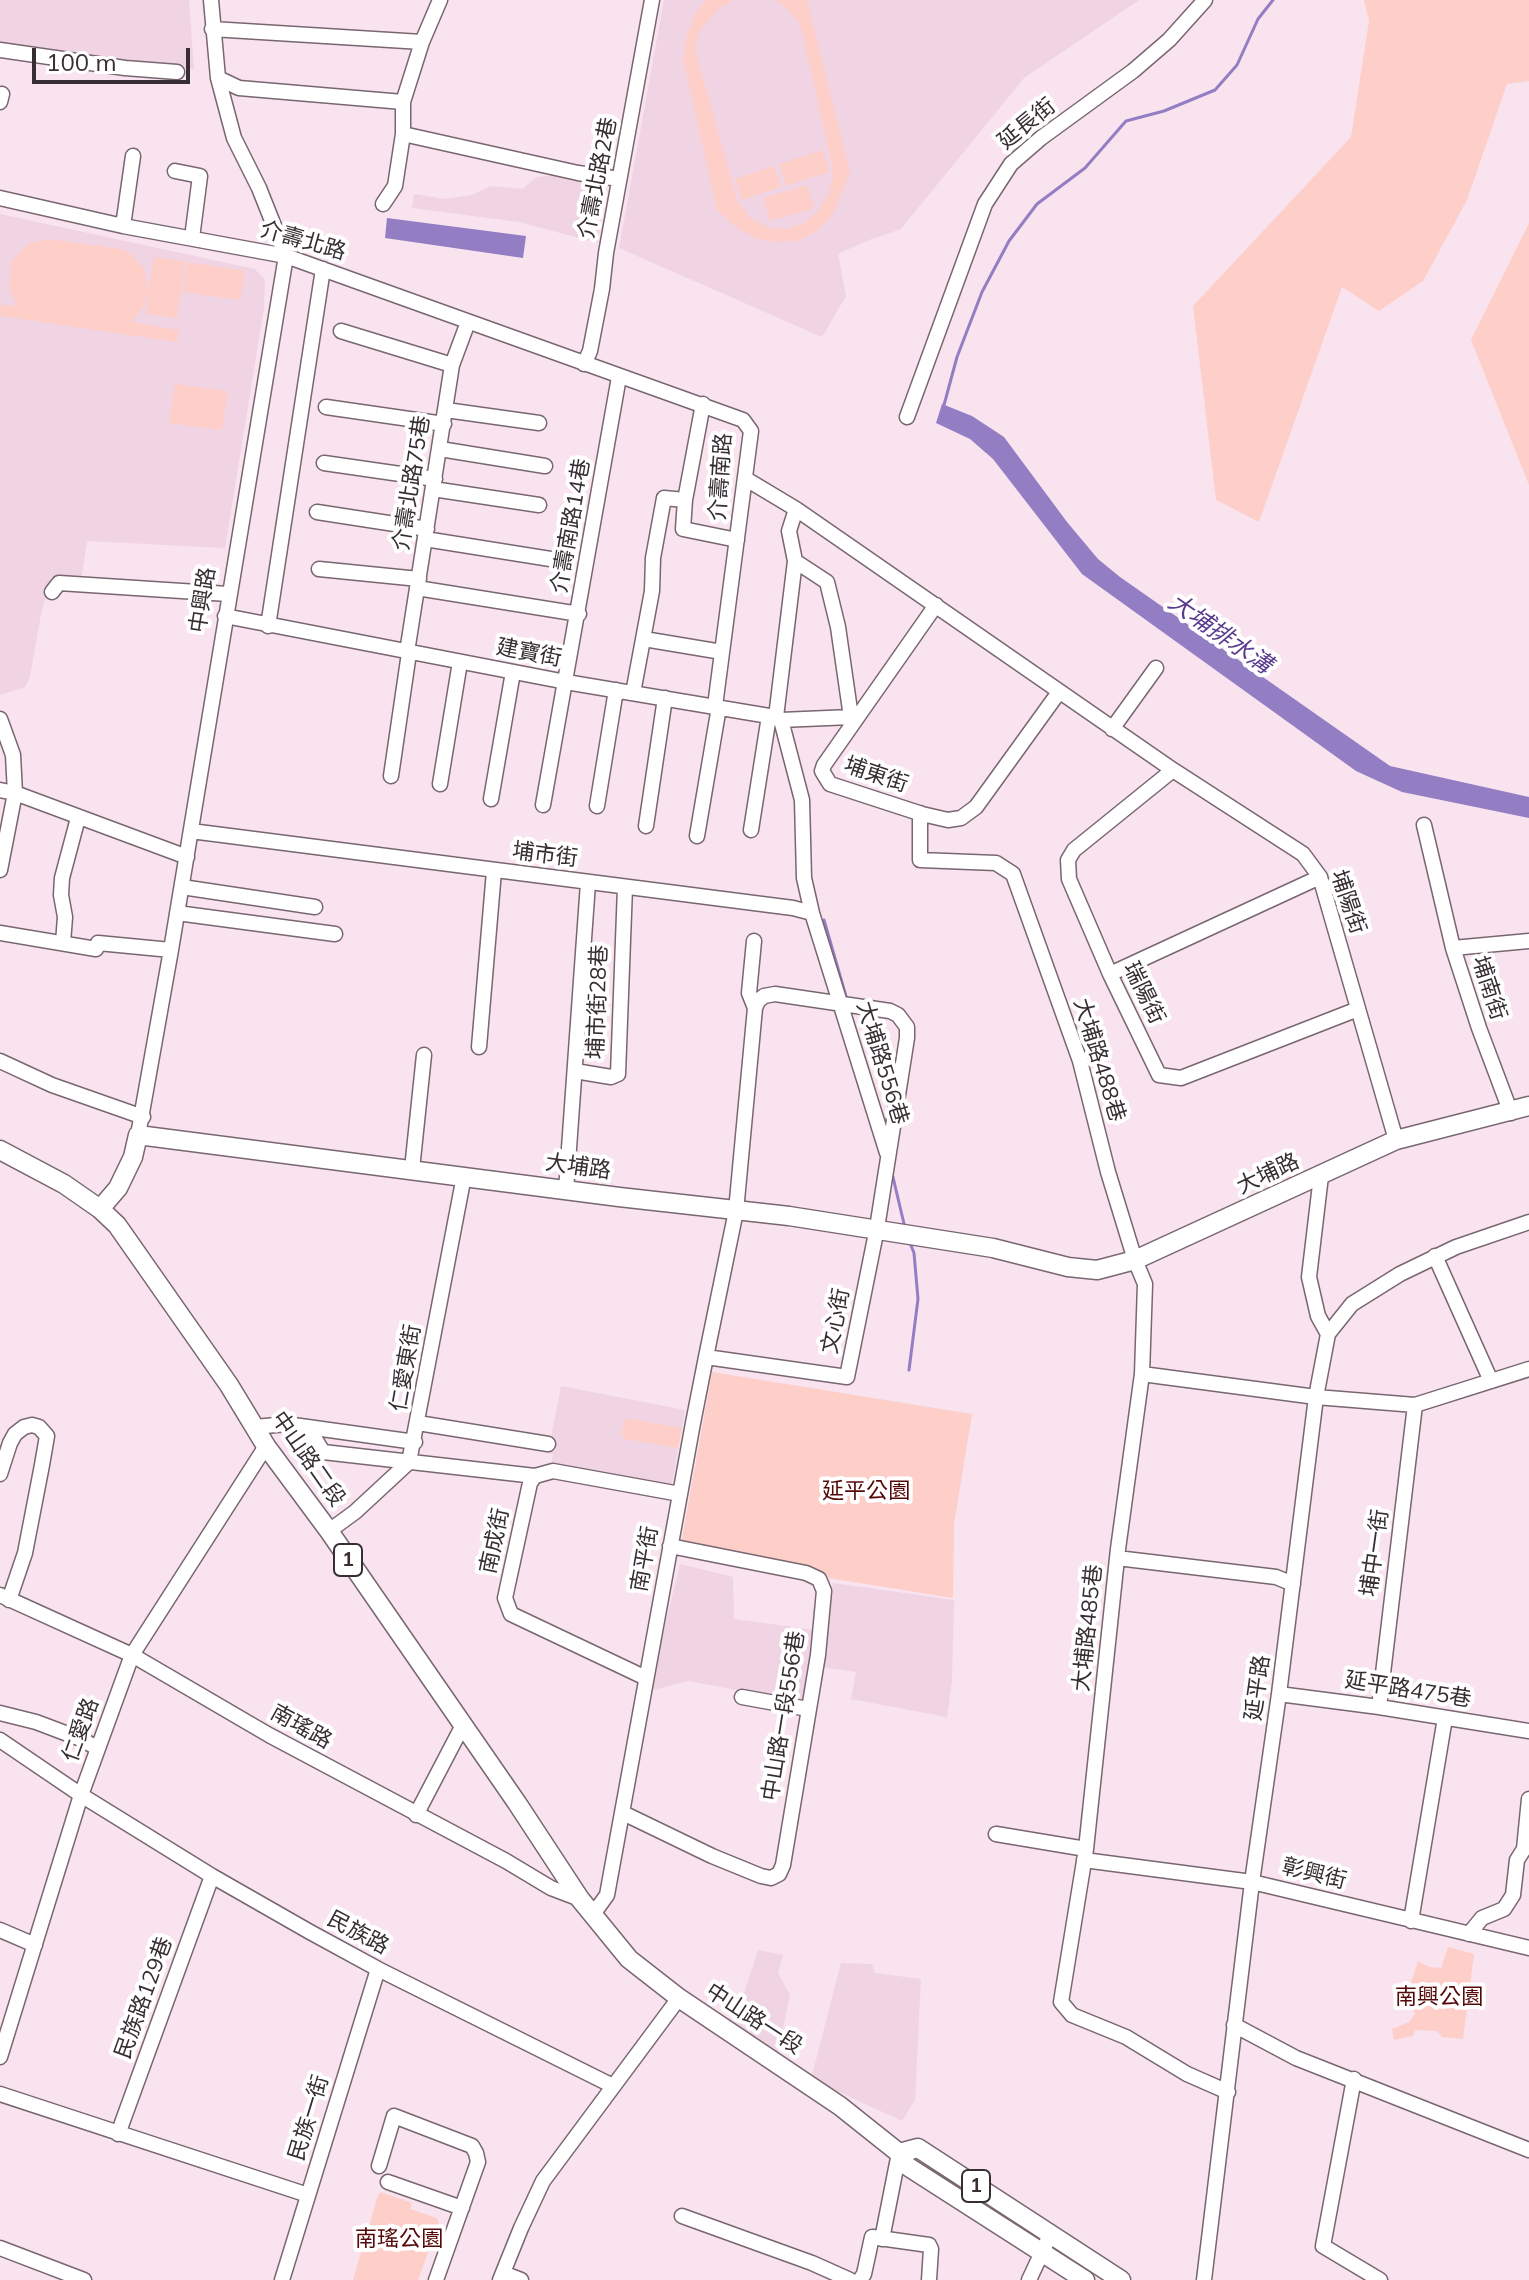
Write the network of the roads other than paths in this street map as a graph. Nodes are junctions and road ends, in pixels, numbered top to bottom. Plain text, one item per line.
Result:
1 (211, 0) edge
2 (440, 0) edge
3 (652, 0) edge
4 (1205, 0) edge
5 (212, 29) junction
6 (422, 42) junction
7 (0, 50) edge
8 (177, 72) dead end
9 (218, 78) junction
10 (403, 102) junction
11 (403, 134) junction
12 (133, 156) dead end
13 (175, 171) dead end
14 (619, 179) junction
15 (0, 198) edge
16 (383, 204) dead end
17 (123, 226) junction
18 (192, 238) junction
19 (286, 256) junction
20 (323, 269) junction
21 (468, 322) junction
22 (341, 331) dead end
23 (584, 364) junction
24 (452, 365) junction
25 (619, 377) junction
26 (703, 404) junction
27 (326, 407) dead end
28 (445, 417) junction
29 (907, 417) dead end
30 (539, 423) dead end
31 (440, 449) junction
32 (324, 463) dead end
33 (545, 466) dead end
34 (746, 479) junction
35 (434, 484) junction
36 (685, 500) junction
37 (539, 505) dead end
38 (796, 509) junction
39 (317, 512) dead end
40 (426, 534) junction
41 (737, 540) junction
42 (563, 561) dead end
43 (795, 561) junction
44 (319, 569) dead end
45 (418, 584) junction
46 (52, 592) dead end
47 (228, 594) junction
48 (936, 605) junction
49 (579, 614) junction
50 (225, 616) junction
51 (268, 626) junction
52 (644, 639) junction
53 (408, 652) junction
54 (722, 652) junction
55 (460, 662) junction
56 (1156, 668) dead end
57 (513, 672) junction
58 (566, 682) junction
59 (616, 690) junction
60 (1059, 692) junction
61 (633, 693) junction
62 (665, 698) junction
63 (717, 707) junction
64 (776, 718) junction
65 (0, 719) edge
66 (1112, 729) junction
67 (1173, 770) junction
68 (391, 776) dead end
69 (440, 784) dead end
70 (8, 792) edge
71 (491, 799) dead end
72 (543, 805) dead end
73 (597, 806) dead end
74 (920, 813) junction
75 (78, 818) junction
76 (1424, 825) dead end
77 (646, 826) dead end
78 (751, 830) dead end
79 (191, 831) junction
80 (697, 836) dead end
81 (187, 857) junction
82 (0, 870) edge
83 (494, 871) junction
84 (1320, 877) junction
85 (588, 883) junction
86 (182, 887) junction
87 (625, 887) junction
88 (315, 907) dead end
89 (177, 913) junction
90 (812, 913) junction
91 (0, 933) edge
92 (335, 934) dead end
93 (754, 941) dead end
94 (1529, 941) edge
95 (63, 943) junction
96 (1453, 948) junction
97 (171, 950) junction
98 (1110, 974) junction
99 (841, 1003) junction
100 (755, 1008) junction
101 (1358, 1009) junction
102 (479, 1047) dead end
103 (424, 1055) dead end
104 (0, 1061) edge
105 (575, 1071) junction
106 (1529, 1106) edge
107 (1511, 1113) junction
108 (140, 1126) junction
109 (1396, 1140) junction
110 (0, 1150) edge
111 (888, 1157) junction
112 (412, 1169) junction
113 (464, 1176) junction
114 (1321, 1176) junction
115 (566, 1190) junction
116 (100, 1209) junction
117 (736, 1211) junction
118 (1529, 1222) edge
119 (877, 1228) junction
120 (1435, 1256) junction
121 (1135, 1260) junction
122 (1328, 1334) junction
123 (706, 1357) junction
124 (1529, 1369) edge
125 (1142, 1374) junction
126 (1491, 1381) junction
127 (1316, 1397) junction
128 (1415, 1405) junction
129 (418, 1423) junction
130 (255, 1427) junction
131 (308, 1427) junction
132 (415, 1442) junction
133 (548, 1444) dead end
134 (266, 1446) junction
135 (409, 1462) junction
136 (0, 1474) edge
137 (535, 1476) junction
138 (680, 1494) junction
139 (329, 1531) junction
140 (670, 1546) junction
141 (1117, 1558) junction
142 (1293, 1584) junction
143 (5, 1597) edge
144 (132, 1655) junction
145 (646, 1678) junction
146 (1279, 1694) junction
147 (742, 1697) dead end
148 (1379, 1707) junction
149 (808, 1709) junction
150 (0, 1713) edge
151 (1445, 1718) junction
152 (463, 1725) junction
153 (1529, 1731) edge
154 (0, 1740) edge
155 (97, 1748) junction
156 (81, 1795) junction
157 (1529, 1799) edge
158 (623, 1813) junction
159 (416, 1815) junction
160 (996, 1834) dead end
161 (1085, 1854) junction
162 (212, 1876) junction
163 (1252, 1882) junction
164 (580, 1899) junction
165 (594, 1913) junction
166 (1411, 1921) junction
167 (0, 1930) edge
168 (1469, 1934) junction
169 (35, 1945) junction
170 (1529, 1948) edge
171 (378, 1969) junction
172 (679, 1998) junction
173 (1234, 2025) junction
174 (0, 2057) edge
175 (1354, 2079) junction
176 (613, 2086) junction
177 (1228, 2092) junction
178 (0, 2094) edge
179 (118, 2134) junction
180 (1529, 2150) edge
181 (899, 2153) junction
182 (379, 2166) dead end
183 (388, 2182) dead end
184 (308, 2195) junction
185 (462, 2208) junction
186 (682, 2216) dead end
187 (882, 2239) junction
188 (1046, 2243) junction
189 (0, 2248) edge
190 (501, 2276) edge
191 (84, 2280) edge
192 (282, 2280) edge
193 (436, 2280) edge
194 (521, 2280) edge
195 (850, 2280) edge
196 (860, 2280) edge
197 (929, 2280) edge
198 (1029, 2280) edge
199 (1085, 2280) edge
200 (1121, 2280) edge
201 (1204, 2280) edge
202 (1380, 2280) edge

1 - 5 street
2 - 6 street
3 - 14 street, 介壽北路2巷
4 - 29 street, 延長街
5 - 6 street
5 - 9 street
6 - 10 street
7 - 8 street
9 - 10 street
9 - 19 street
10 - 11 street
11 - 14 street
11 - 16 street
12 - 17 street
13 - 18 street
14 - 23 street, 介壽北路2巷
15 - 17 street, 介壽北路
17 - 18 street, 介壽北路
18 - 19 street, 介壽北路
19 - 20 street, 介壽北路
19 - 47 street, 中興路
20 - 21 street, 介壽北路
20 - 51 street
21 - 23 street, 介壽北路
21 - 24 street, 介壽北路75巷
22 - 24 street
23 - 25 street, 介壽南路
24 - 28 street, 介壽北路75巷
25 - 26 street, 介壽南路
25 - 49 street, 介壽南路14巷
26 - 34 street, 介壽南路
26 - 36 street
27 - 28 street
28 - 30 street
28 - 31 street, 介壽北路75巷
31 - 33 street
31 - 35 street, 介壽北路75巷
32 - 35 street
34 - 38 street, 埔陽街
34 - 41 street, 介壽南路
35 - 37 street
35 - 40 street, 介壽北路75巷
36 - 41 street
36 - 52 street
38 - 43 street
38 - 48 street, 埔陽街
39 - 40 street
40 - 42 street
40 - 45 street, 介壽北路75巷
41 - 54 street, 介壽南路
43 - 64 street
43 - 64 street, 建寶街
44 - 45 street
45 - 49 street
45 - 53 street, 介壽北路75巷
46 - 47 street
47 - 50 street, 中興路
48 - 60 street, 埔陽街
48 - 74 street, 埔東街
49 - 58 street, 介壽南路14巷
50 - 51 street, 建寶街
50 - 79 street, 中興路
51 - 53 street, 建寶街
52 - 54 street
52 - 61 street
53 - 55 street, 建寶街
53 - 68 street, 介壽北路75巷
54 - 63 street, 介壽南路
55 - 57 street, 建寶街
55 - 69 street
56 - 66 street
57 - 58 street, 建寶街
57 - 71 street
58 - 59 street, 建寶街
58 - 72 street, 介壽南路14巷
59 - 61 street, 建寶街
59 - 73 street
60 - 66 street, 埔陽街
60 - 74 street, 埔東街
61 - 62 street, 建寶街
62 - 63 street, 建寶街
62 - 77 street
63 - 64 street, 建寶街
63 - 80 street, 介壽南路
64 - 78 street
64 - 90 street, 大埔路556巷
65 - 70 street
66 - 67 street, 埔陽街
67 - 84 street, 埔陽街
67 - 98 street, 瑞陽街
70 - 75 street
70 - 82 street
74 - 121 street, 大埔路488巷
75 - 81 street
75 - 95 street
76 - 96 street
79 - 81 street, 中興路
79 - 83 street, 埔市街
81 - 86 street, 中興路
83 - 85 street, 埔市街
83 - 102 street
84 - 98 street
84 - 101 street, 埔陽街
85 - 87 street
85 - 105 street, 埔市街
86 - 88 street
86 - 89 street, 中興路
87 - 90 street
87 - 105 street, 埔市街28巷
89 - 92 street
89 - 97 street, 中興路
90 - 99 street, 大埔路556巷
91 - 95 street
93 - 100 street, 南平街
94 - 96 street, 埔南街
95 - 97 street
96 - 107 street, 埔南街
97 - 108 street, 中興路
98 - 101 street, 瑞陽街
99 - 100 street
99 - 111 street, 大埔路556巷
99 - 111 street
100 - 117 street, 南平街
101 - 109 street, 埔陽街
103 - 112 street
104 - 108 street
105 - 115 street, 埔市街
106 - 107 main road, 大埔路
107 - 109 main road, 大埔路
108 - 112 main road, 大埔路
108 - 116 main road, 中興路
109 - 114 main road, 大埔路
110 - 116 main road, 中山路二段 / 1
111 - 119 street, 大埔路556巷
112 - 113 main road, 大埔路
113 - 115 main road, 大埔路
113 - 129 street, 仁愛東街
114 - 121 main road, 大埔路
114 - 122 street
115 - 117 main road, 大埔路
116 - 130 main road, 中山路二段 / 1
117 - 119 main road, 大埔路
117 - 123 street, 南平街
118 - 120 street, 延平路
119 - 121 main road, 大埔路
119 - 123 street, 文心街
120 - 122 street, 延平路
120 - 126 street
121 - 125 street, 大埔路485巷
122 - 127 street, 延平路
123 - 138 street, 南平街
124 - 126 street
125 - 127 street
125 - 141 street, 大埔路485巷
126 - 128 street
127 - 128 street
127 - 142 street, 延平路
128 - 148 street, 埔中一街
129 - 132 street, 仁愛東街
129 - 133 street
130 - 131 street
130 - 134 main road, 中山路二段 / 1
131 - 132 street
131 - 135 street
132 - 135 street, 仁愛東街
134 - 139 main road, 中山路二段 / 1
134 - 144 street, 仁愛路
135 - 137 street
135 - 139 street
136 - 143 street
137 - 138 street
137 - 145 street, 南成街
138 - 140 street, 南平街
139 - 152 main road, 中山路二段 / 1
140 - 145 street, 南平街
140 - 149 street, 中山路一段556巷
141 - 142 street
141 - 161 street, 大埔路485巷
142 - 146 street, 延平路
143 - 144 street, 南瑤路
144 - 155 street, 仁愛路
144 - 159 street, 南瑤路
145 - 158 street, 南平街
146 - 148 street, 延平路475巷
146 - 163 street, 延平路
147 - 149 street
148 - 151 street, 延平路475巷
149 - 158 street, 中山路一段556巷
150 - 155 street
151 - 153 street, 延平路475巷
151 - 166 street
152 - 159 street
152 - 164 main road, 中山路二段 / 1
154 - 156 street, 民族路
155 - 156 street, 仁愛路
156 - 162 street, 民族路
156 - 169 street, 仁愛路
157 - 168 street
158 - 165 street, 南平街
159 - 164 street, 南瑤路
160 - 161 street, 彰興街
161 - 163 street, 彰興街
161 - 177 street, 大埔路485巷
162 - 171 street, 民族路
162 - 179 street, 民族路129巷
163 - 166 street, 彰興街
163 - 173 street, 延平路
164 - 165 main road, 中山路二段 / 1
165 - 172 main road, 中山路一段 / 1
166 - 168 street, 彰興街
167 - 169 street
168 - 170 street, 彰興街
169 - 174 street, 仁愛路
171 - 176 street, 民族路
171 - 184 street, 民族一街
172 - 176 street
172 - 181 main road, 中山路一段 / 1
173 - 175 street
173 - 177 street, 延平路
175 - 180 street
175 - 202 street
176 - 190 street
177 - 201 street, 延平路
178 - 179 street
179 - 184 street
181 - 187 street
181 - 188 main road, 中山路一段 / 1
182 - 185 street
183 - 185 street
184 - 192 street, 民族一街
185 - 193 street
186 - 195 street
187 - 196 street
187 - 197 street
188 - 198 street
188 - 199 main road, 中山路一段 / 1
188 - 200 main road, 中山路一段 / 1
189 - 191 street
190 - 194 street

